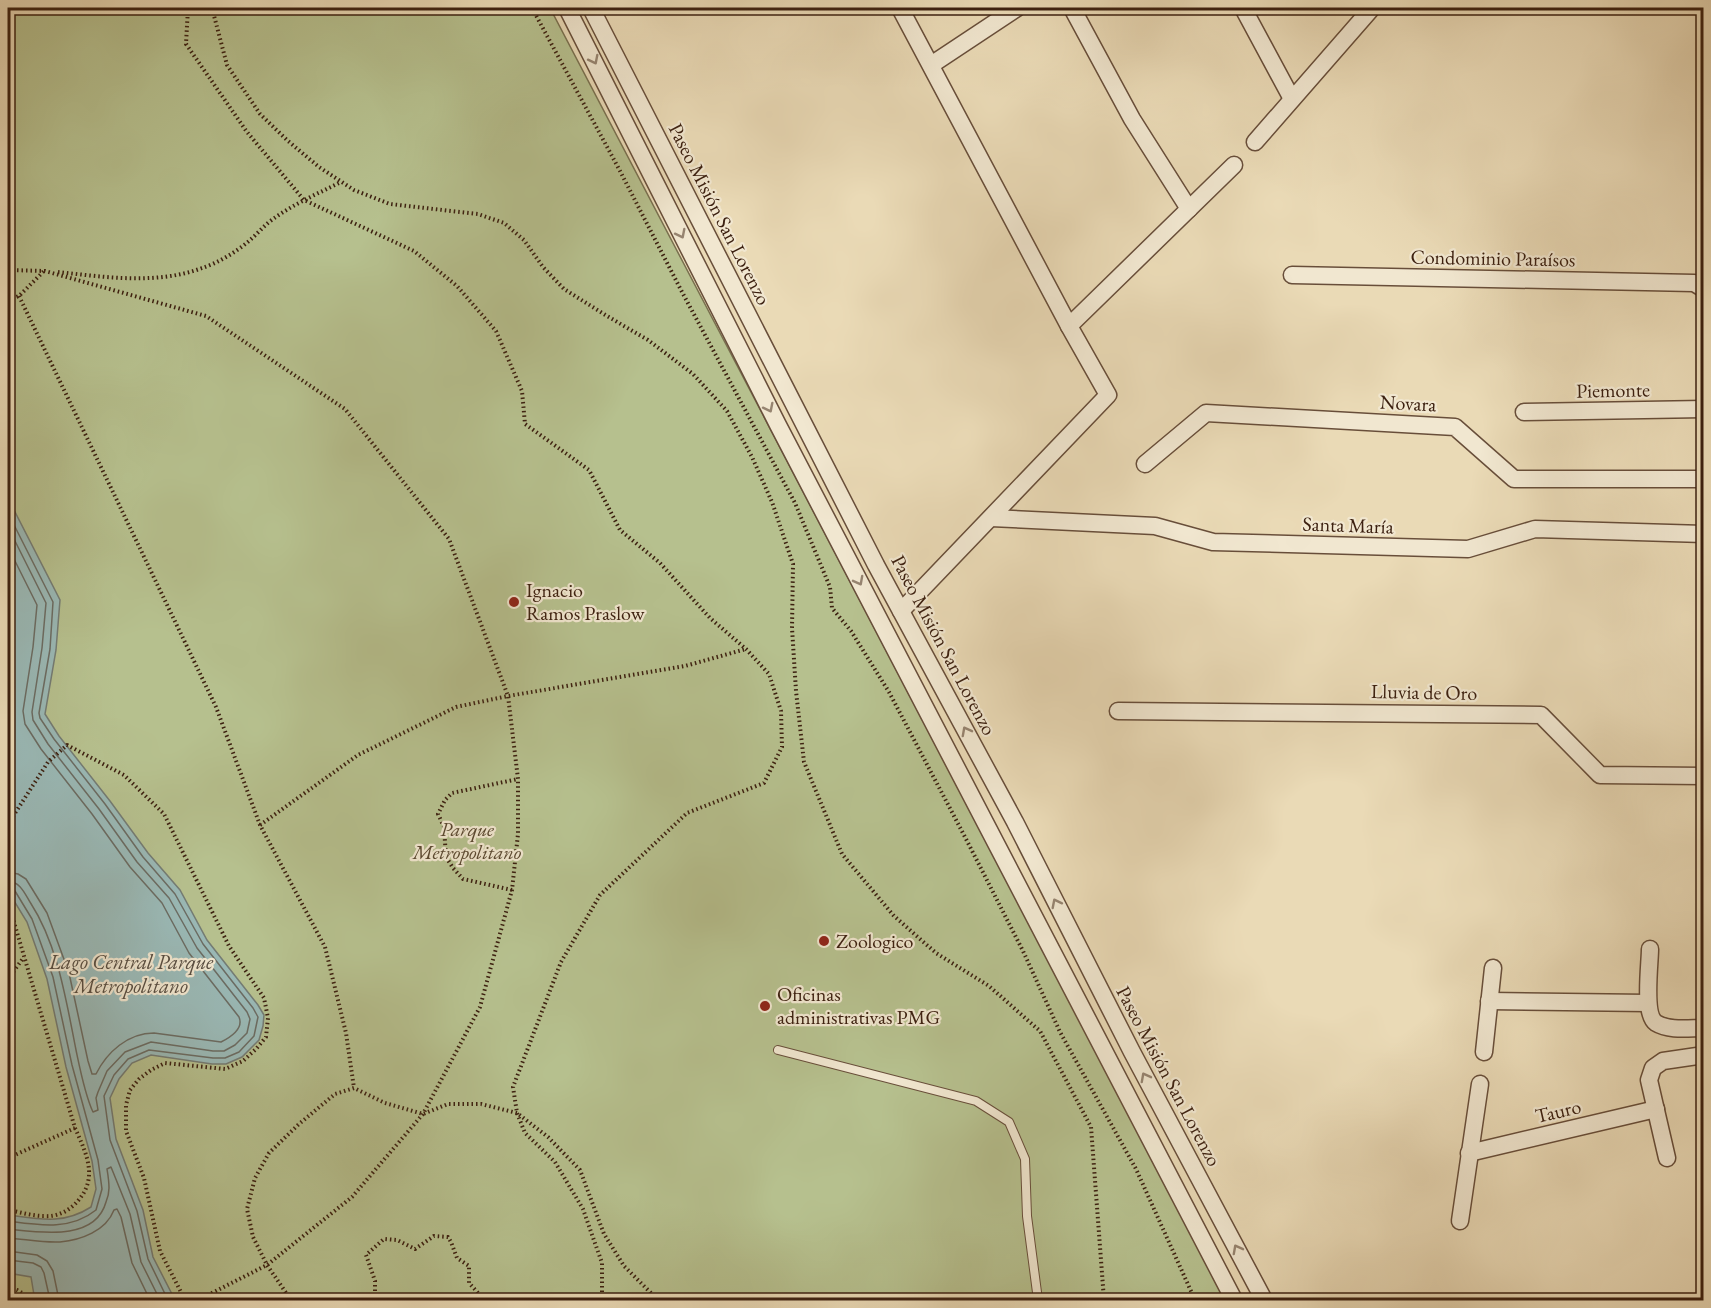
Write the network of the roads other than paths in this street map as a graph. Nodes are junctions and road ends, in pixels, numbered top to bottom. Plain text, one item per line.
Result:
1 (567, 8) edge
2 (591, 8) edge
3 (900, 8) edge
4 (1017, 8) edge
5 (1072, 8) edge
6 (1243, 8) edge
7 (1372, 8) edge
8 (931, 65) junction
9 (1292, 99) junction
10 (1255, 142) dead end
11 (1234, 165) dead end
12 (1189, 209) junction
13 (1292, 275) dead end
14 (1700, 283) edge
15 (1069, 326) junction
16 (1704, 409) edge
17 (1524, 412) dead end
18 (1145, 464) dead end
19 (1704, 479) edge
20 (991, 518) junction
21 (1704, 534) edge
22 (901, 611) junction
23 (1118, 711) dead end
24 (1704, 776) edge
25 (1650, 949) dead end
26 (1493, 968) dead end
27 (1489, 1001) junction
28 (1648, 1003) junction
29 (1704, 1028) edge
30 (778, 1050) dead end
31 (1484, 1052) dead end
32 (1704, 1055) edge
33 (1480, 1084) dead end
34 (1656, 1109) junction
35 (1469, 1153) junction
36 (1667, 1158) dead end
37 (1460, 1221) dead end
38 (1038, 1300) edge
39 (1234, 1300) edge
40 (1264, 1300) edge

1 -> 39 street
2 - 22 street, Paseo Misión San Lorenzo
3 - 8 street
4 - 8 street
5 - 12 street
6 - 9 street
7 - 9 street
8 - 15 street
9 - 10 street
11 - 12 street
12 - 15 street
13 - 14 street, Condominio Paraísos
15 - 20 street
16 - 17 street, Piemonte
18 - 19 street, Novara
20 - 21 street, Santa María
20 - 22 street
40 -> 22 street, Paseo Misión San Lorenzo
23 - 24 street, Lluvia de Oro
25 - 28 street
26 - 27 street
27 - 28 street
27 - 31 street
28 - 29 street
30 - 38 lane
32 - 34 street
33 - 35 street
34 - 35 street, Tauro
34 - 36 street
35 - 37 street

